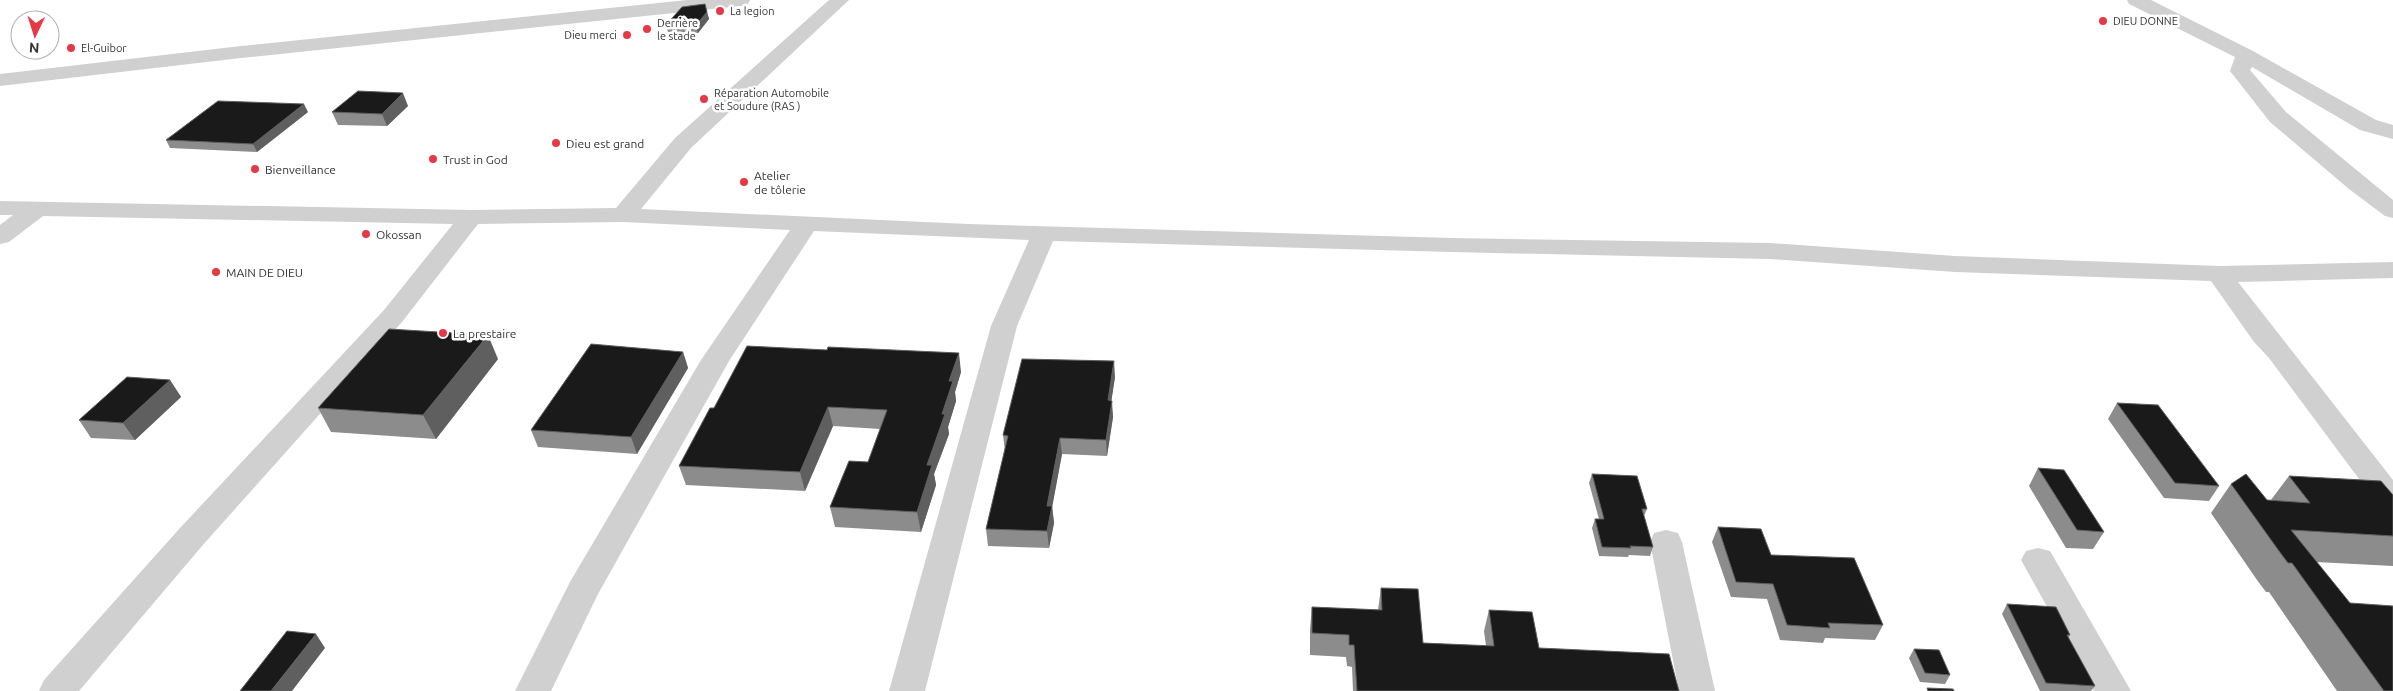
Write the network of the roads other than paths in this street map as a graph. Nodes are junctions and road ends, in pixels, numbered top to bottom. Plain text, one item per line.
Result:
1 (741, 0) edge
2 (840, 0) edge
3 (2136, 0) edge
4 (2246, 54) junction
5 (0, 80) edge
6 (2393, 132) edge
7 (0, 208) edge
8 (38, 208) junction
9 (2393, 211) edge
10 (623, 215) junction
11 (471, 217) junction
12 (806, 225) junction
13 (1044, 233) junction
14 (0, 237) edge
15 (2393, 270) edge
16 (2220, 274) junction
17 (2393, 502) edge
18 (1666, 542) dead end
19 (2038, 560) dead end
20 (57, 691) edge
21 (533, 691) edge
22 (907, 691) edge
23 (1697, 691) edge
24 (2113, 691) edge

1 - 5 street
2 - 10 street
3 - 4 street
4 - 6 street
4 - 9 street
7 - 8 street
8 - 11 street
8 - 14 street
10 - 11 street
10 - 12 street
11 - 20 street
12 - 13 street
12 - 21 street
13 - 16 street
13 - 22 street
15 - 16 street
16 - 17 street
18 - 23 street
19 - 24 street

